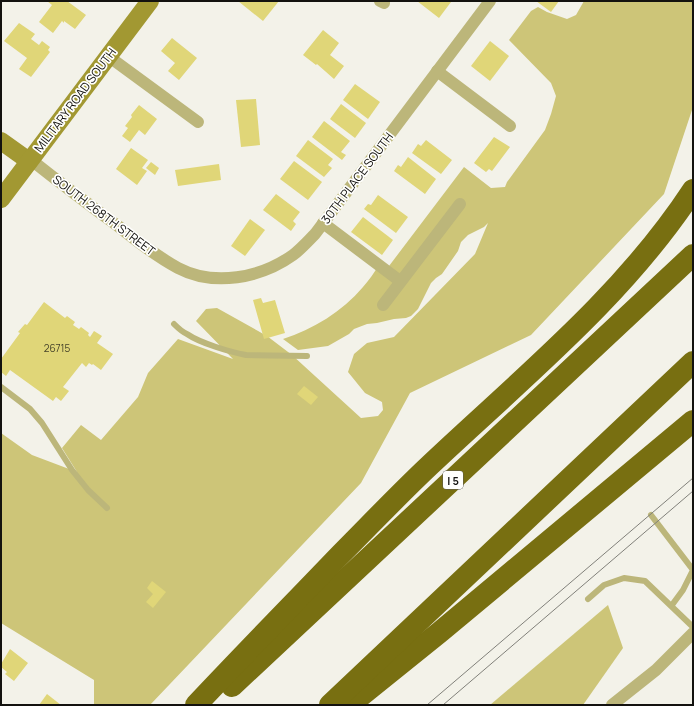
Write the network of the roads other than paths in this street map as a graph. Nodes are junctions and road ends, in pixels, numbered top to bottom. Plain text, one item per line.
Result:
1 (150, 1) edge
2 (490, 1) edge
3 (108, 56) junction
4 (437, 71) junction
5 (198, 122) dead end
6 (510, 126) dead end
7 (1, 141) edge
8 (30, 160) junction
9 (693, 190) edge
10 (1, 199) edge
11 (460, 204) dead end
12 (323, 223) junction
13 (693, 255) edge
14 (178, 268) joint
15 (400, 281) junction
16 (383, 305) dead end
17 (174, 324) dead end
18 (307, 356) dead end
19 (693, 362) edge
20 (1, 387) edge
21 (693, 421) edge
22 (107, 508) dead end
23 (651, 515) dead end
24 (588, 599) dead end
25 (672, 605) junction
26 (693, 626) edge
27 (693, 632) edge
28 (196, 705) edge
29 (212, 705) edge
30 (330, 705) edge
31 (349, 705) edge
32 (612, 705) edge

1 - 3 main road, MILITARY ROAD SOUTH
2 - 4 street, 30TH PLACE SOUTH
3 - 5 street
3 - 8 main road, MILITARY ROAD SOUTH
4 - 6 street
4 - 12 street, 30TH PLACE SOUTH
7 - 8 main road, SOUTH 268TH STREET
8 - 10 main road, MILITARY ROAD SOUTH
8 - 14 street, SOUTH 268TH STREET
9 - 28 highway
11 - 15 street
12 - 14 street, 30TH PLACE SOUTH
12 - 15 street
13 - 29 highway, I 5
15 - 16 street
17 - 18 lane
19 - 30 highway
20 - 22 lane
21 - 31 highway
23 - 25 lane
24 - 25 lane
25 - 26 lane
27 - 32 street

